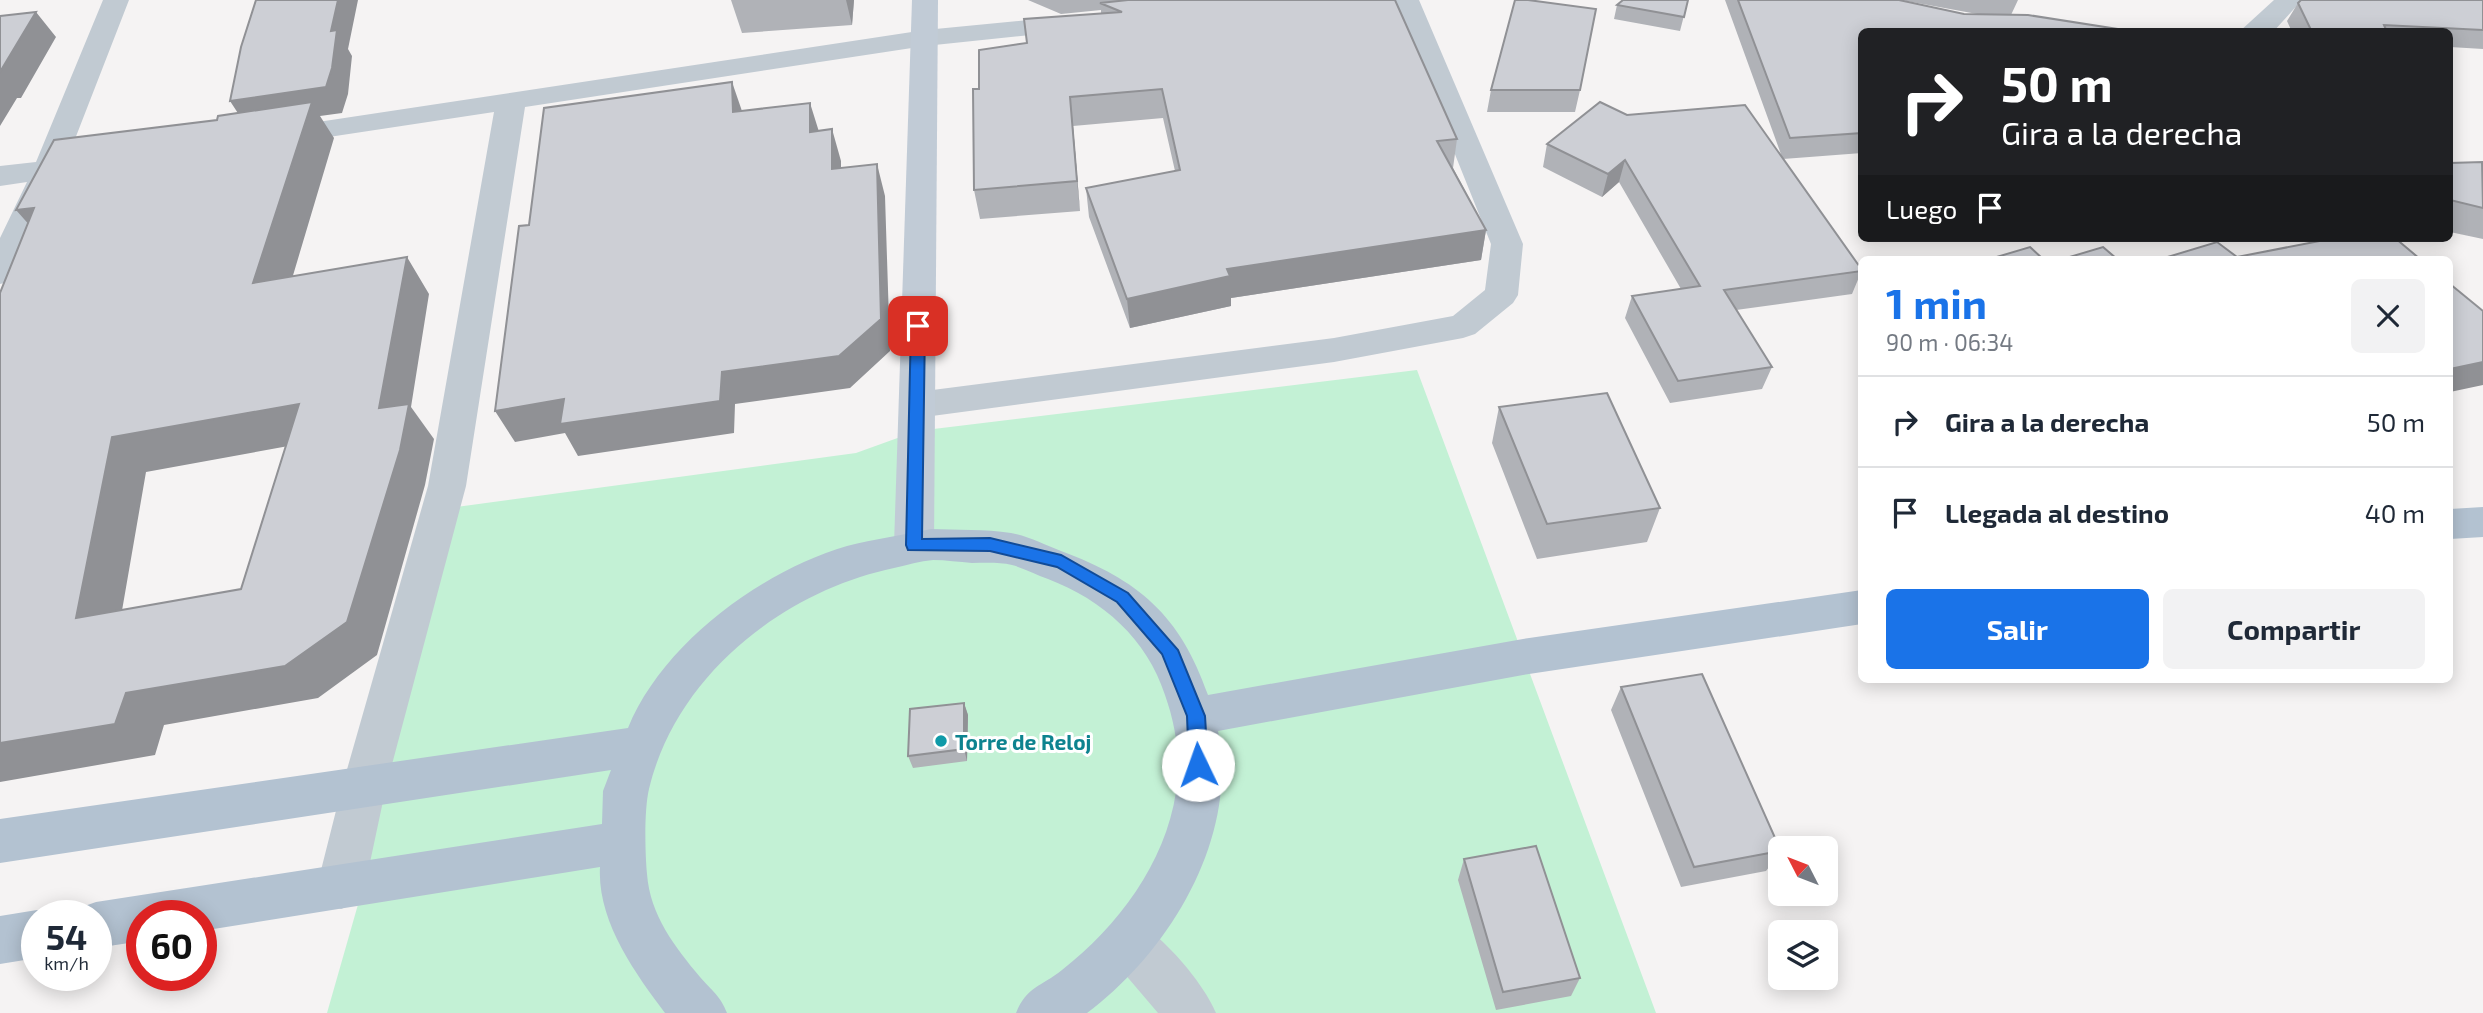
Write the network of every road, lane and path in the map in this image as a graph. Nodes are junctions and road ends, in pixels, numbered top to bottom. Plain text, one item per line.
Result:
1 (116, 0) edge
2 (925, 0) edge
3 (1406, 0) edge
4 (2289, 0) edge
5 (1102, 21) edge
6 (2259, 28) edge
7 (925, 38) junction
8 (510, 100) junction
9 (252, 139) edge
10 (116, 160) edge
11 (48, 170) junction
12 (0, 176) edge
13 (0, 273) edge
14 (916, 405) junction
15 (2483, 522) edge
16 (2453, 524) edge
17 (914, 545) junction
18 (1858, 608) edge
19 (1196, 716) junction
20 (639, 746) junction
21 (364, 786) junction
22 (0, 841) edge
23 (618, 843) junction
24 (341, 886) junction
25 (217, 905) edge
26 (21, 937) edge
27 (0, 940) edge
28 (1129, 942) junction
29 (702, 1013) edge
30 (1041, 1013) edge
31 (1191, 1013) edge

1 - 11 street
2 - 7 street
3 - 14 street
4 - 6 street
5 - 7 street
7 - 8 street
7 - 14 street
8 - 9 street
8 - 21 street
10 - 11 street
11 - 12 street
11 - 13 street
14 - 17 street
15 - 16 main road
17 - 19 main road
17 - 20 main road
18 - 19 main road
19 - 28 main road
20 - 21 main road
20 - 23 main road
21 - 22 main road
21 - 24 street
23 - 24 main road
23 - 29 main road
24 - 25 main road
26 - 27 main road
28 - 30 main road
28 - 31 street

